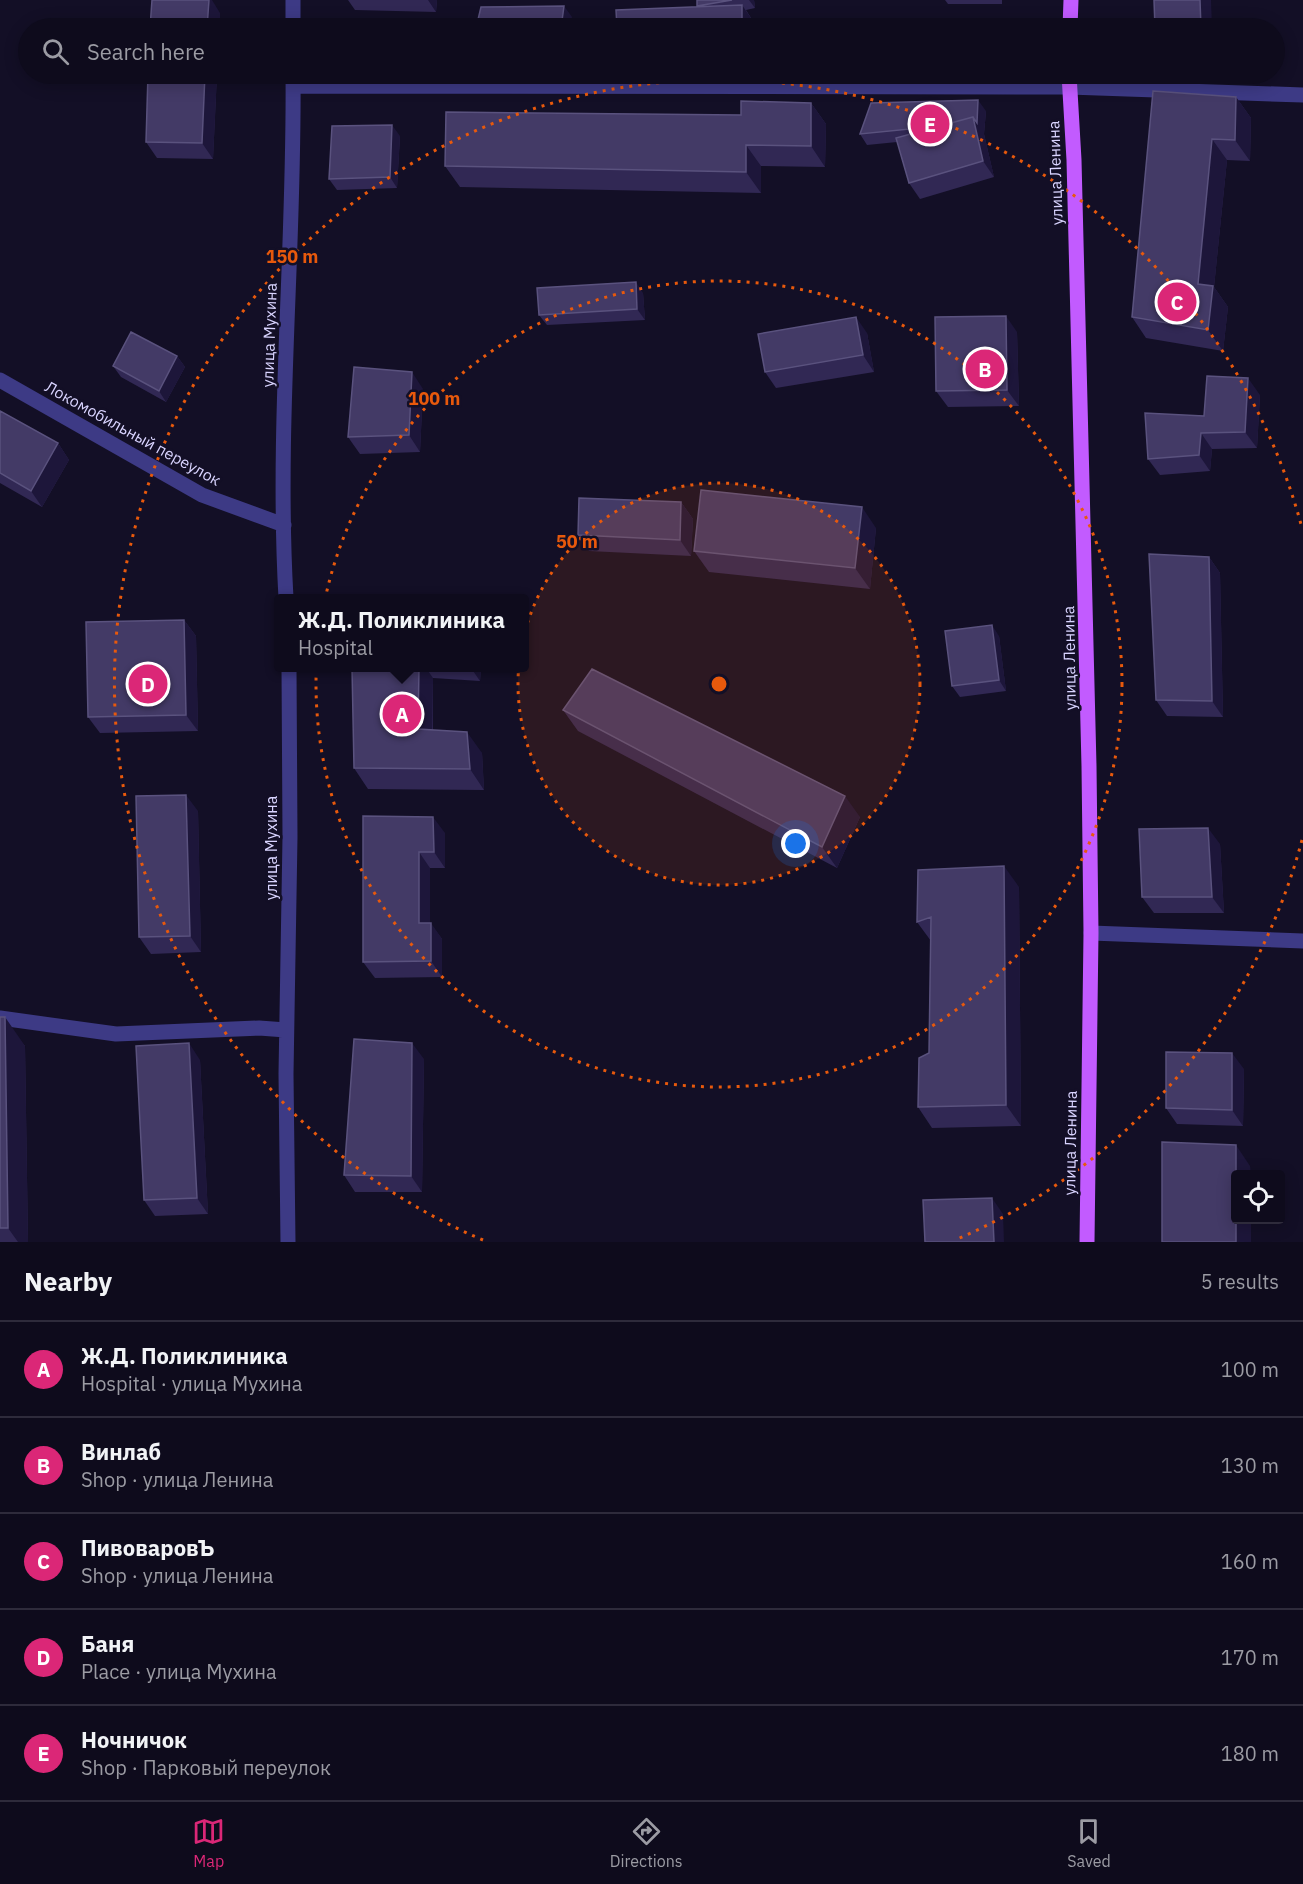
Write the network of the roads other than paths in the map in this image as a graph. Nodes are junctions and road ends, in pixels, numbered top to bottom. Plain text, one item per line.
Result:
1 (292, 0) edge
2 (1071, 0) edge
3 (293, 18) edge
4 (1070, 18) edge
5 (293, 84) edge
6 (1069, 84) edge
7 (1131, 84) edge
8 (1303, 95) edge
9 (0, 380) edge
10 (284, 525) junction
11 (286, 594) edge
12 (289, 672) edge
13 (1091, 933) junction
14 (1303, 941) edge
15 (0, 1018) edge
16 (286, 1030) junction
17 (288, 1242) edge
18 (1087, 1242) edge

1 - 3 street
2 - 4 main road
5 - 10 street, улица Мухина
6 - 13 main road, улица Ленина
7 - 8 street
9 - 10 street, Локомобильный переулок
10 - 11 street, улица Мухина
12 - 16 street, улица Мухина
13 - 14 street
13 - 18 main road, улица Ленина
15 - 16 street
16 - 17 street, улица Мухина

